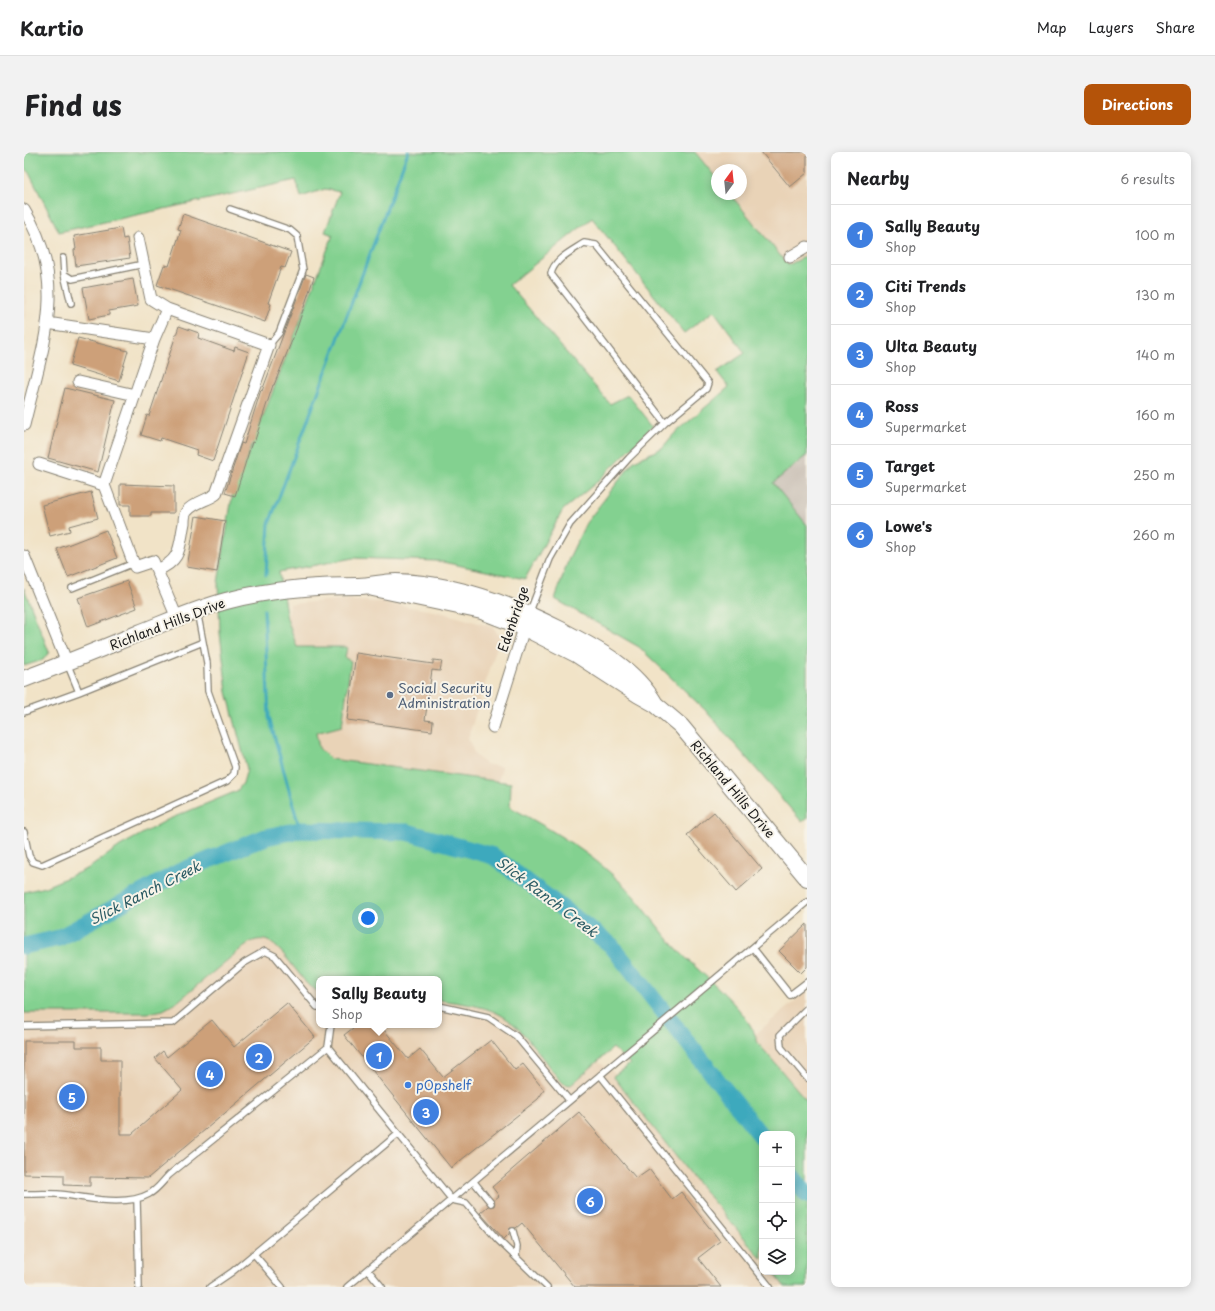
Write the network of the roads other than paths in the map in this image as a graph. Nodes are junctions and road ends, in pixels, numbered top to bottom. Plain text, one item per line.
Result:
1 (230, 209) dead end
2 (24, 210) edge
3 (138, 238) dead end
4 (807, 247) edge
5 (790, 257) dead end
6 (63, 258) dead end
7 (144, 264) junction
8 (64, 274) junction
9 (71, 303) dead end
10 (167, 309) junction
11 (47, 323) junction
12 (154, 339) junction
13 (269, 345) junction
14 (78, 382) dead end
15 (135, 395) junction
16 (665, 423) junction
17 (24, 425) edge
18 (39, 464) dead end
19 (104, 485) junction
20 (24, 556) edge
21 (134, 563) junction
22 (156, 570) junction
23 (72, 588) dead end
24 (197, 610) junction
25 (177, 618) junction
26 (526, 621) junction
27 (203, 642) junction
28 (67, 663) junction
29 (24, 679) edge
30 (79, 692) junction
31 (24, 712) edge
32 (493, 727) dead end
33 (24, 832) edge
34 (807, 878) edge
35 (807, 902) edge
36 (753, 948) junction
37 (807, 982) edge
38 (316, 1006) edge
39 (442, 1007) edge
40 (807, 1008) edge
41 (24, 1026) edge
42 (331, 1028) edge
43 (328, 1047) junction
44 (600, 1075) junction
45 (807, 1078) edge
46 (569, 1100) junction
47 (398, 1134) junction
48 (474, 1182) junction
49 (24, 1194) edge
50 (137, 1199) junction
51 (452, 1200) junction
52 (491, 1203) dead end
53 (513, 1231) dead end
54 (254, 1254) junction
55 (516, 1257) junction
56 (368, 1270) junction
57 (139, 1287) edge
58 (210, 1287) edge
59 (282, 1287) edge
60 (347, 1287) edge
61 (382, 1287) edge
62 (547, 1287) edge
63 (770, 1287) edge

1 - 13 lane
2 - 11 street
3 - 7 street
4 - 5 street
6 - 8 lane
7 - 8 lane
7 - 10 street
8 - 9 lane
10 - 12 street
10 - 13 street
11 - 12 street
11 - 17 street
12 - 15 street
13 - 22 street
14 - 15 street
15 - 19 street
16 - 16 lane, Edenbridge
16 - 26 lane, Edenbridge
18 - 19 street
19 - 21 street
20 - 28 street
21 - 22 street
21 - 23 lane
22 - 25 street
24 - 25 street, Richland Hills Drive
24 - 26 street, Richland Hills Drive
24 - 27 lane
25 - 28 street, Richland Hills Drive
26 - 32 street, Edenbridge
26 - 34 street, Richland Hills Drive
27 - 30 lane
27 - 33 lane
28 - 29 street, Richland Hills Drive
28 - 30 lane
30 - 31 lane
35 - 36 lane
36 - 37 lane
36 - 44 lane
38 - 41 lane
39 - 46 lane
40 - 45 lane
42 - 43 lane
43 - 47 lane
43 - 50 lane
44 - 46 lane
44 - 63 lane
46 - 48 lane
47 - 51 lane
47 - 54 lane
48 - 51 lane
48 - 52 lane
49 - 50 lane
50 - 57 lane
51 - 55 lane
51 - 56 lane
53 - 55 lane
54 - 58 lane
54 - 59 lane
55 - 62 lane
56 - 60 lane
56 - 61 lane

